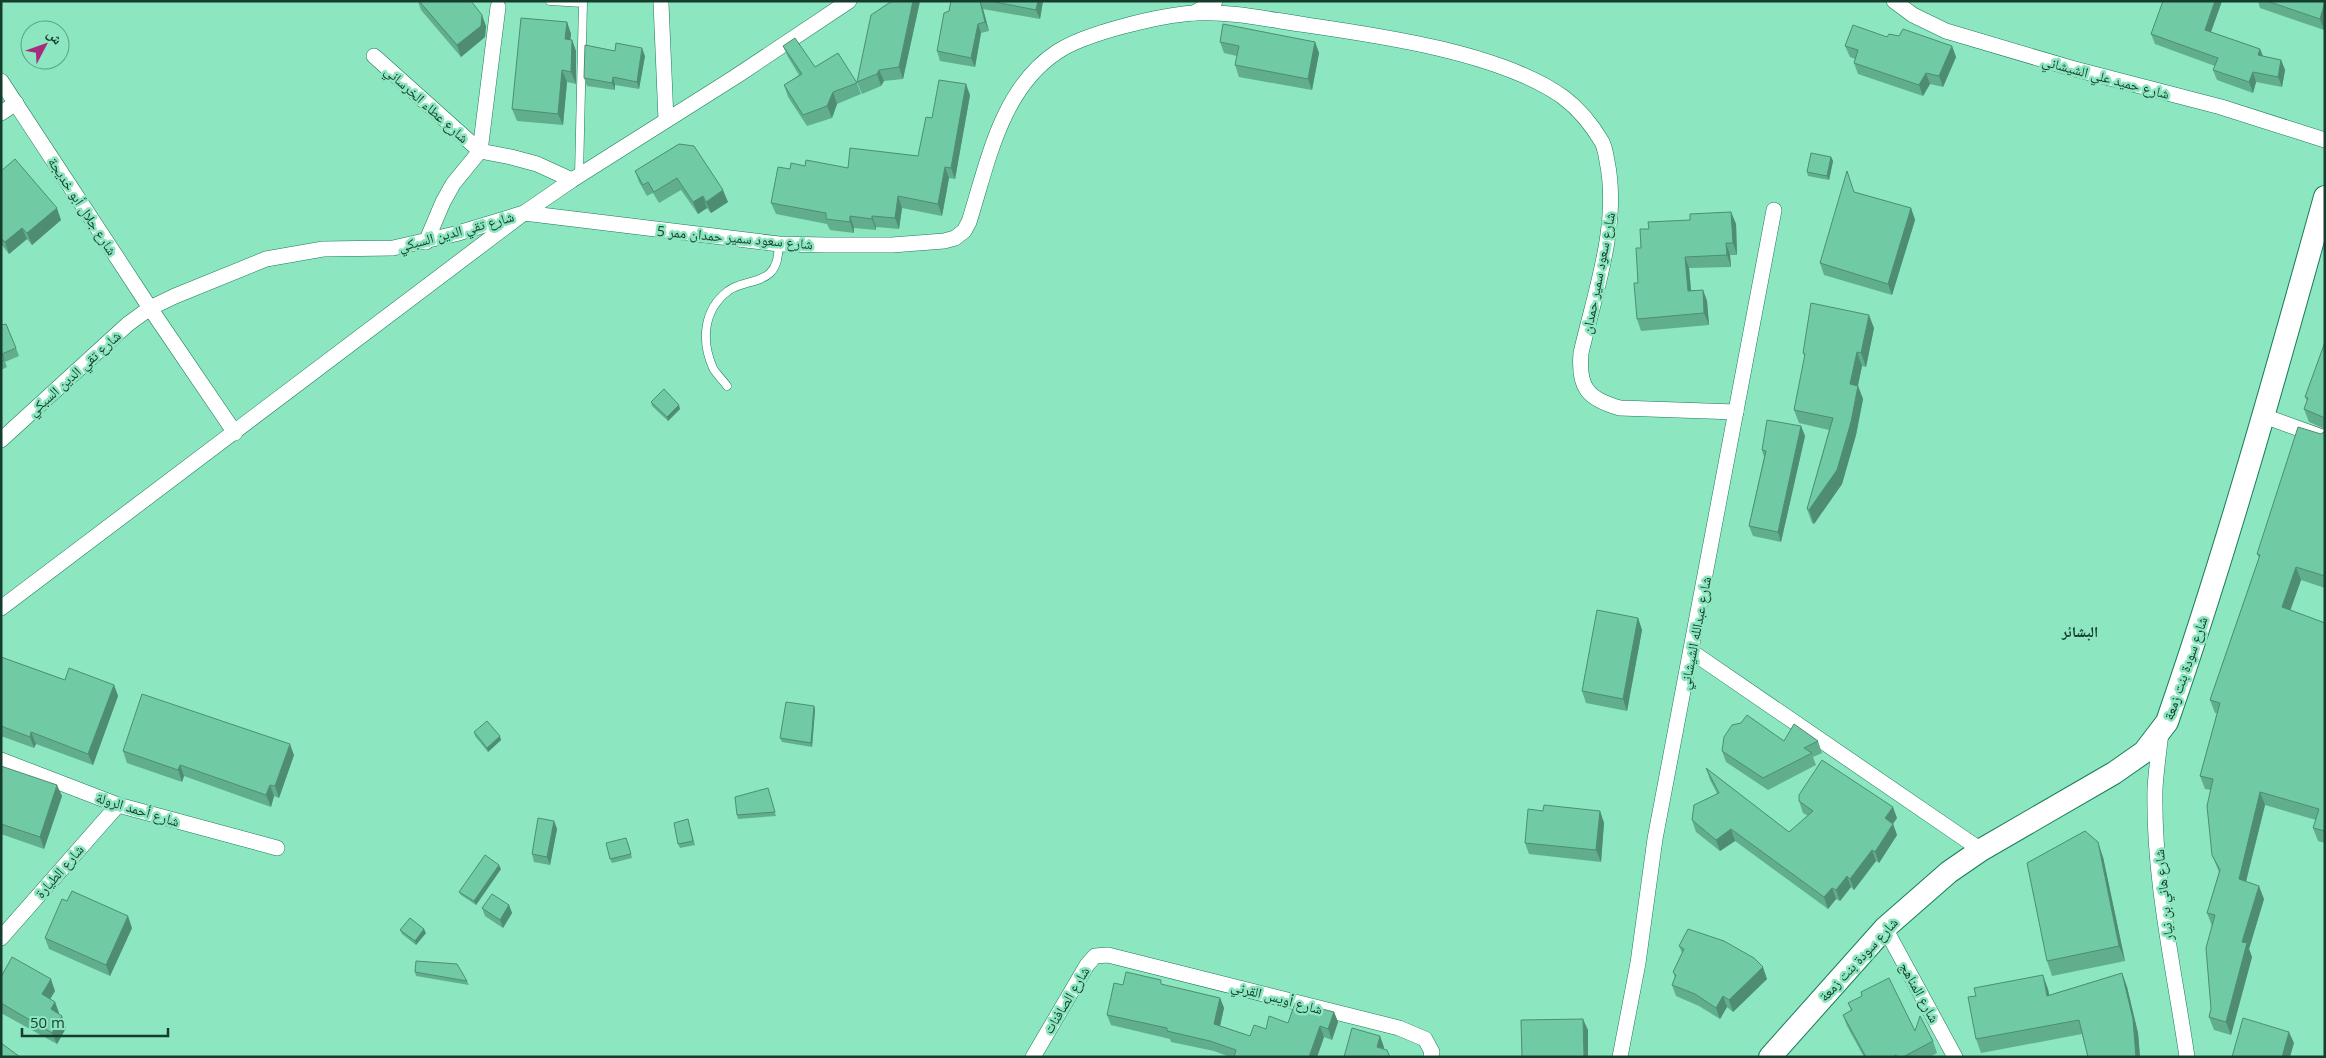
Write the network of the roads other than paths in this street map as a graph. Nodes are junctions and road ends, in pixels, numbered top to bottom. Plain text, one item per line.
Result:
1 (550, 1) edge
2 (850, 1) edge
3 (1215, 1) edge
4 (1894, 1) edge
5 (661, 3) dead end
6 (498, 7) dead end
7 (1194, 13) junction
8 (374, 56) dead end
9 (1, 81) edge
10 (16, 103) junction
11 (1, 114) edge
12 (666, 120) junction
13 (2325, 140) edge
14 (480, 151) junction
15 (575, 178) junction
16 (2325, 197) edge
17 (1774, 210) dead end
18 (524, 213) junction
19 (969, 222) joint
20 (426, 242) junction
21 (779, 244) junction
22 (150, 308) junction
23 (727, 386) dead end
24 (1736, 412) junction
25 (2264, 416) junction
26 (235, 433) junction
27 (2325, 438) edge
28 (1, 440) edge
29 (1, 608) edge
30 (1692, 652) junction
31 (2161, 732) junction
32 (1, 760) edge
33 (118, 805) junction
34 (277, 848) dead end
35 (1981, 850) junction
36 (1885, 928) junction
37 (1, 938) edge
38 (1108, 954) joint
39 (1033, 1057) edge
40 (1431, 1057) edge
41 (1620, 1057) edge
42 (1770, 1057) edge
43 (1955, 1057) edge
44 (2187, 1057) edge

1 - 15 lane
2 - 12 street, شارع تقي الدين السبكي
3 - 7 street, شارع سعود سمير حمدان
4 - 13 street, شارع حميد علي الشيشاني
5 - 12 street
6 - 14 street
7 - 19 street, شارع سعود سمير حمدان
7 - 24 street, شارع سعود سمير حمدان
8 - 14 street, شارع عطاء الخرساني
9 - 10 street
10 - 11 street
10 - 22 street, شارع جلال أبو خديجة
12 - 15 street, شارع تقي الدين السبكي
14 - 15 street, شارع عطاء الخرساني
14 - 20 street, شارع عطاء الخرساني
15 - 18 street, شارع تقي الدين السبكي
16 - 25 street, شارع سودة بنت زمعة
17 - 24 street, شارع عبدالله الشيشاني
18 - 20 street, شارع تقي الدين السبكي
18 - 21 street, شارع سعود سمير حمدان ممر 5
18 - 26 street
19 - 21 street, شارع سعود سمير حمدان ممر 5
20 - 22 street, شارع تقي الدين السبكي
21 - 23 lane
22 - 26 street, شارع جلال أبو خديجة
22 - 28 street, شارع تقي الدين السبكي
24 - 30 street, شارع عبدالله الشيشاني
25 - 27 street
25 - 31 street, شارع سودة بنت زمعة
26 - 29 street
30 - 35 street
30 - 41 street, شارع عبدالله الشيشاني
31 - 35 street, شارع سودة بنت زمعة
31 - 44 street, شارع هاني بن نيار
32 - 33 street, شارع أحمد الرولة
33 - 34 street, شارع أحمد الرولة
33 - 37 street, شارع الطيارة
35 - 36 street, شارع سودة بنت زمعة
36 - 42 street, شارع سودة بنت زمعة
36 - 43 street, شارع المناهج
38 - 39 street, شارع الصافنات
38 - 40 street, شارع أويس القرني

